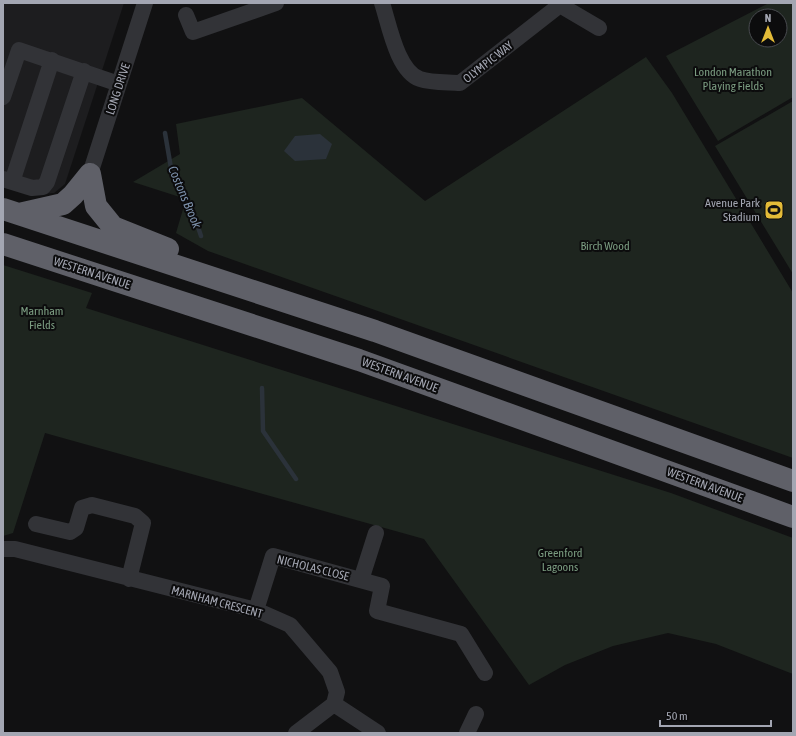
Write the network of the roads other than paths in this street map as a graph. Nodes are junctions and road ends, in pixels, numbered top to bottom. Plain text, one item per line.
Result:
1 (145, 3) edge
2 (276, 3) edge
3 (382, 3) edge
4 (560, 4) edge
5 (186, 15) dead end
6 (599, 28) dead end
7 (52, 60) junction
8 (84, 71) junction
9 (119, 84) junction
10 (3, 97) edge
11 (90, 174) junction
12 (7, 180) edge
13 (11, 212) edge
14 (3, 244) edge
15 (375, 331) junction
16 (793, 481) edge
17 (793, 517) edge
18 (36, 524) dead end
19 (376, 533) dead end
20 (3, 549) edge
21 (129, 579) junction
22 (361, 580) junction
23 (256, 610) junction
24 (486, 673) dead end
25 (334, 704) junction
26 (476, 714) dead end
27 (296, 733) edge
28 (378, 733) edge
29 (467, 733) edge

1 - 9 street, LONG DRIVE
2 - 5 street
3 - 4 street, OLYMPIC WAY
4 - 6 street, OLYMPIC WAY
7 - 8 street
7 - 10 street
7 - 12 street
8 - 9 street
8 - 12 street
9 - 11 street, LONG DRIVE
11 - 13 highway
11 - 15 highway
13 - 15 highway
14 - 17 highway, WESTERN AVENUE
15 - 16 highway
18 - 21 street
19 - 22 street
20 - 21 street, MARNHAM CRESCENT
21 - 23 street, MARNHAM CRESCENT
22 - 23 street, NICHOLAS CLOSE
22 - 24 street, NICHOLAS CLOSE
23 - 25 street, MARNHAM CRESCENT
25 - 27 street
25 - 28 street
26 - 29 street

